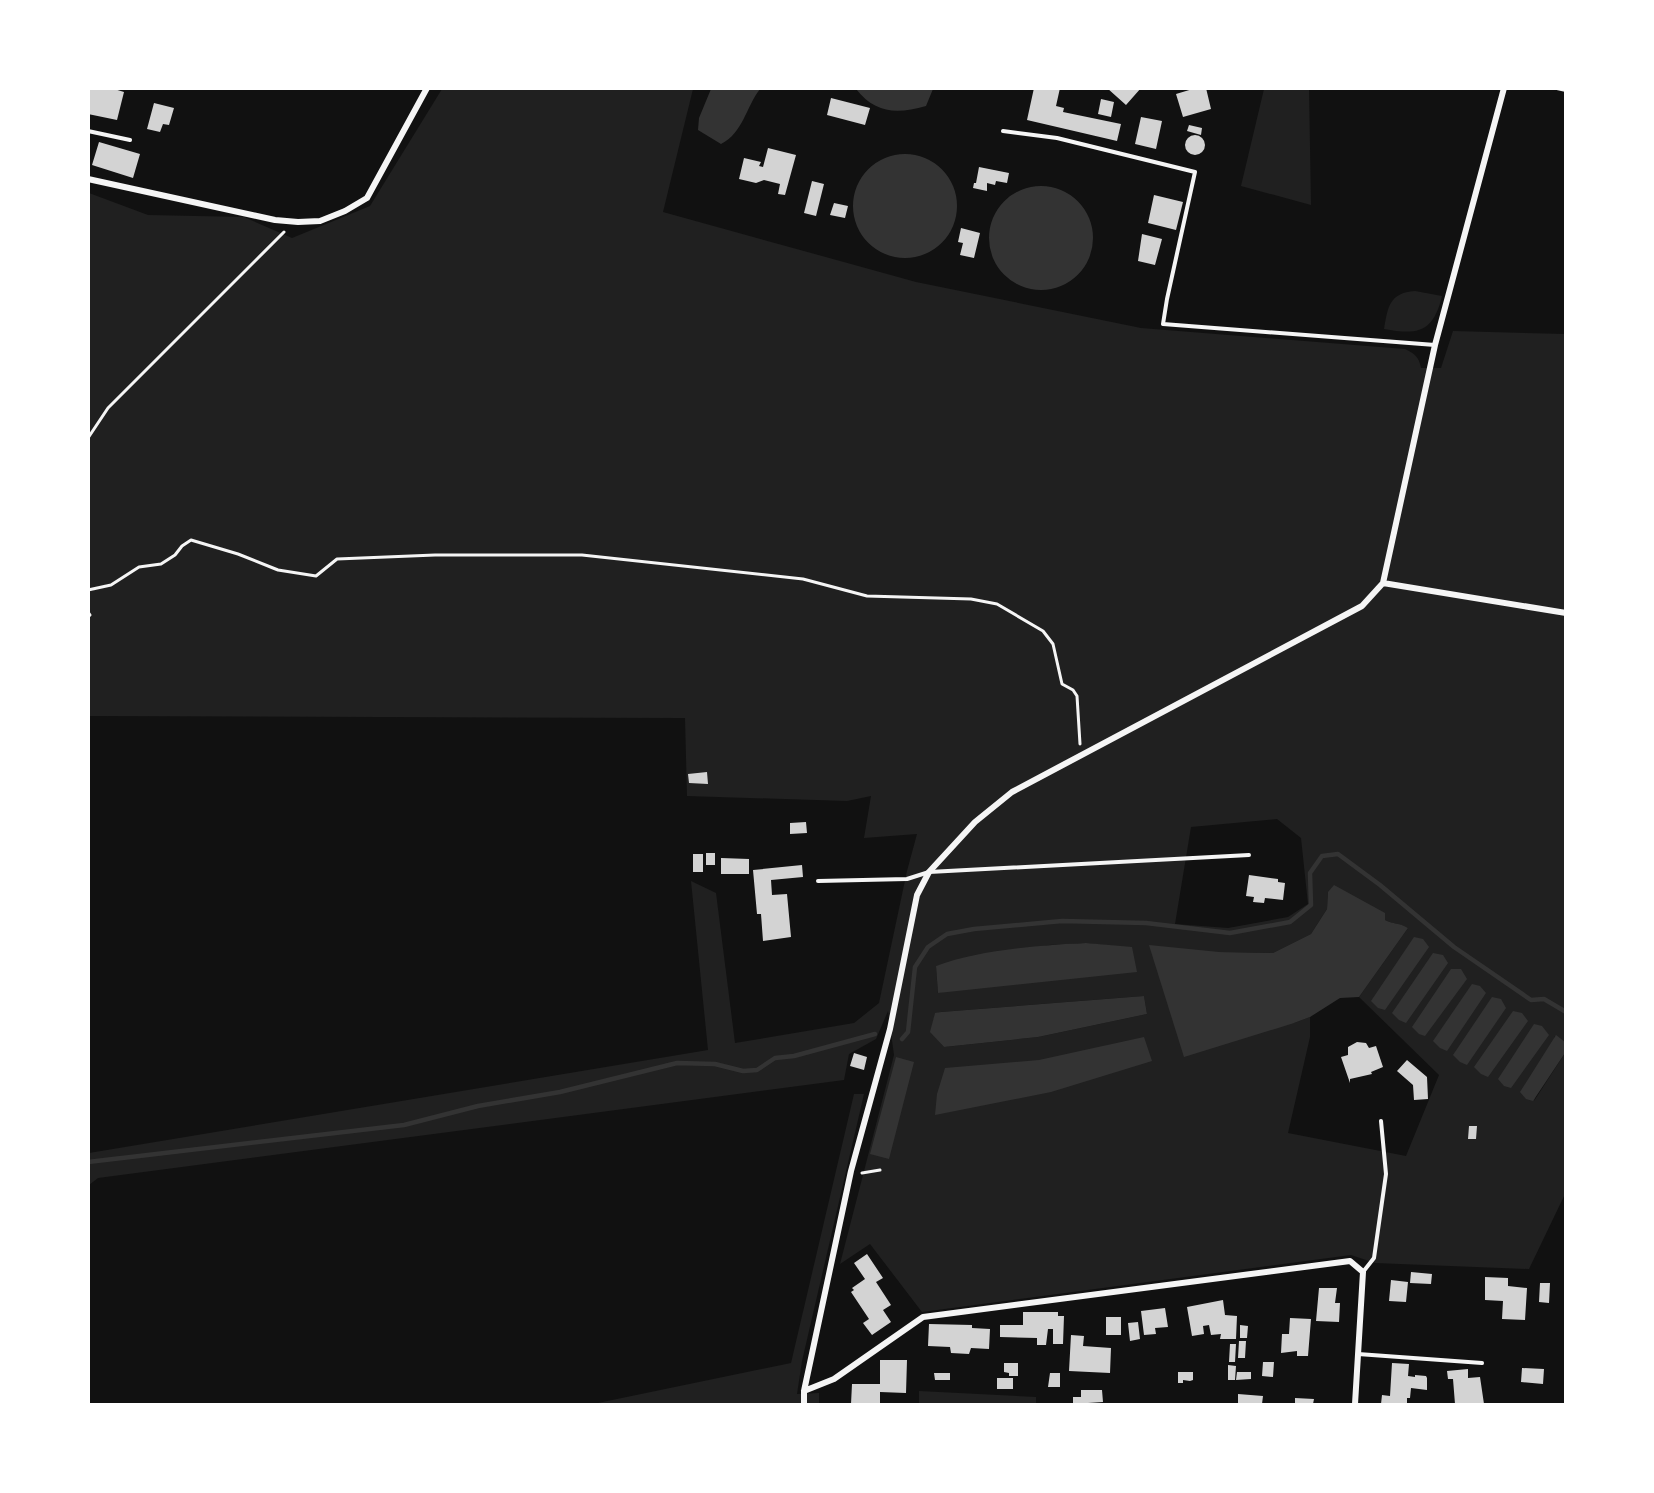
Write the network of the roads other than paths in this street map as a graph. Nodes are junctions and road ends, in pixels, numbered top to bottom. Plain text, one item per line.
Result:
1 (427, 88) edge
2 (1504, 88) edge
3 (1557, 88) edge
4 (1566, 90) edge
5 (88, 131) edge
6 (1003, 131) dead end
7 (130, 140) dead end
8 (88, 179) edge
9 (1435, 345) junction
10 (1383, 583) junction
11 (1566, 613) edge
12 (1249, 855) dead end
13 (929, 872) junction
14 (818, 881) dead end
15 (1381, 1121) dead end
16 (1363, 1272) junction
17 (1358, 1354) junction
18 (1482, 1363) dead end
19 (804, 1391) junction
20 (804, 1404) edge
21 (1354, 1404) edge

1 - 8 street
2 - 9 street
3 - 4 lane
5 - 7 lane
6 - 9 lane
9 - 10 street
10 - 11 street
10 - 13 street
12 - 13 lane
13 - 14 lane
13 - 19 street
15 - 16 lane
16 - 17 street
16 - 19 street
17 - 18 lane
17 - 21 street
19 - 20 street

